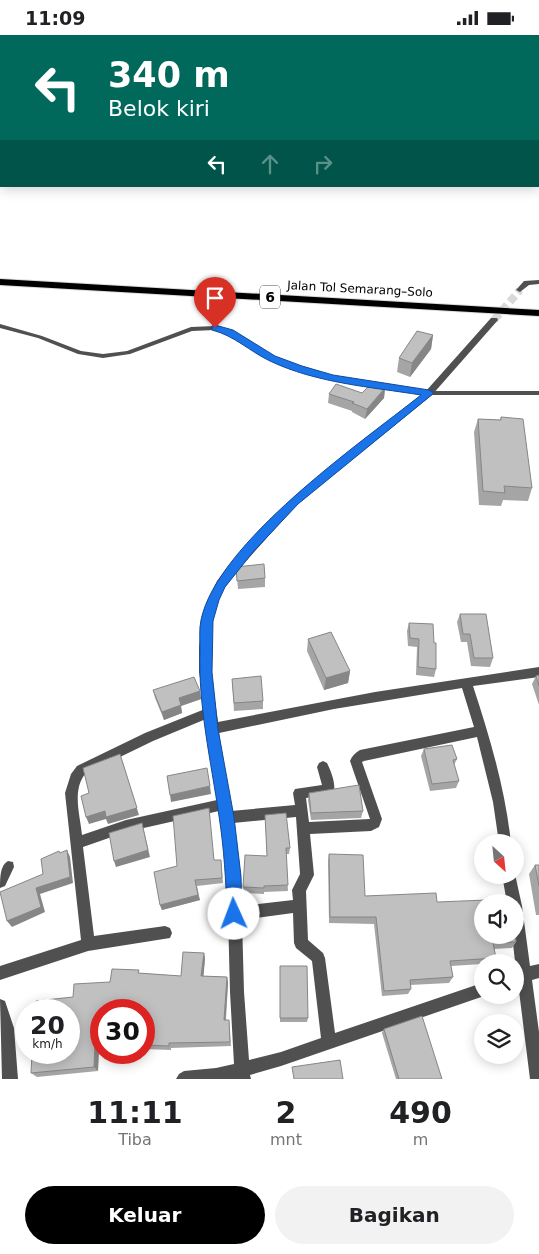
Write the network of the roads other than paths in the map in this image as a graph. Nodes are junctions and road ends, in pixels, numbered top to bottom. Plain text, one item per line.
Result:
1 (0, 272) edge
2 (0, 282) edge
3 (539, 282) edge
4 (520, 290) tunnel mouth
5 (539, 304) edge
6 (539, 313) edge
7 (494, 321) tunnel mouth
8 (0, 326) edge
9 (429, 393) junction
10 (539, 393) edge
11 (539, 672) edge
12 (466, 682) junction
13 (210, 712) junction
14 (212, 729) junction
15 (482, 731) junction
16 (323, 767) dead end
17 (226, 810) junction
18 (302, 810) junction
19 (303, 828) junction
20 (504, 834) edge
21 (76, 843) junction
22 (8, 867) dead end
23 (0, 881) edge
24 (299, 906) junction
25 (234, 914) junction
26 (165, 933) dead end
27 (88, 944) junction
28 (539, 971) edge
29 (0, 973) edge
30 (524, 974) edge
31 (474, 993) edge
32 (524, 1002) edge
33 (0, 1006) edge
34 (329, 1042) junction
35 (243, 1074) edge
36 (10, 1079) edge
37 (184, 1079) edge
38 (538, 1079) edge

1 - 5 highway, Jalan Tol Semarang–Solo / 6
2 - 6 highway, Jalan Tol Semarang–Solo / 6
3 - 4 street
7 - 9 street
8 - 9 lane
9 - 10 lane
9 - 13 street
11 - 12 street
12 - 14 street
12 - 15 street
13 - 14 street
13 - 21 street
14 - 17 street
15 - 19 street
15 - 20 street
16 - 18 street
17 - 18 street
17 - 21 street
17 - 25 street
18 - 19 street
19 - 24 street
21 - 27 street
22 - 23 street
24 - 25 street
24 - 34 street
25 - 35 street
26 - 27 street
27 - 29 street
28 - 30 street
31 - 34 street
32 - 38 street
33 - 36 street
34 - 35 street
35 - 37 street

